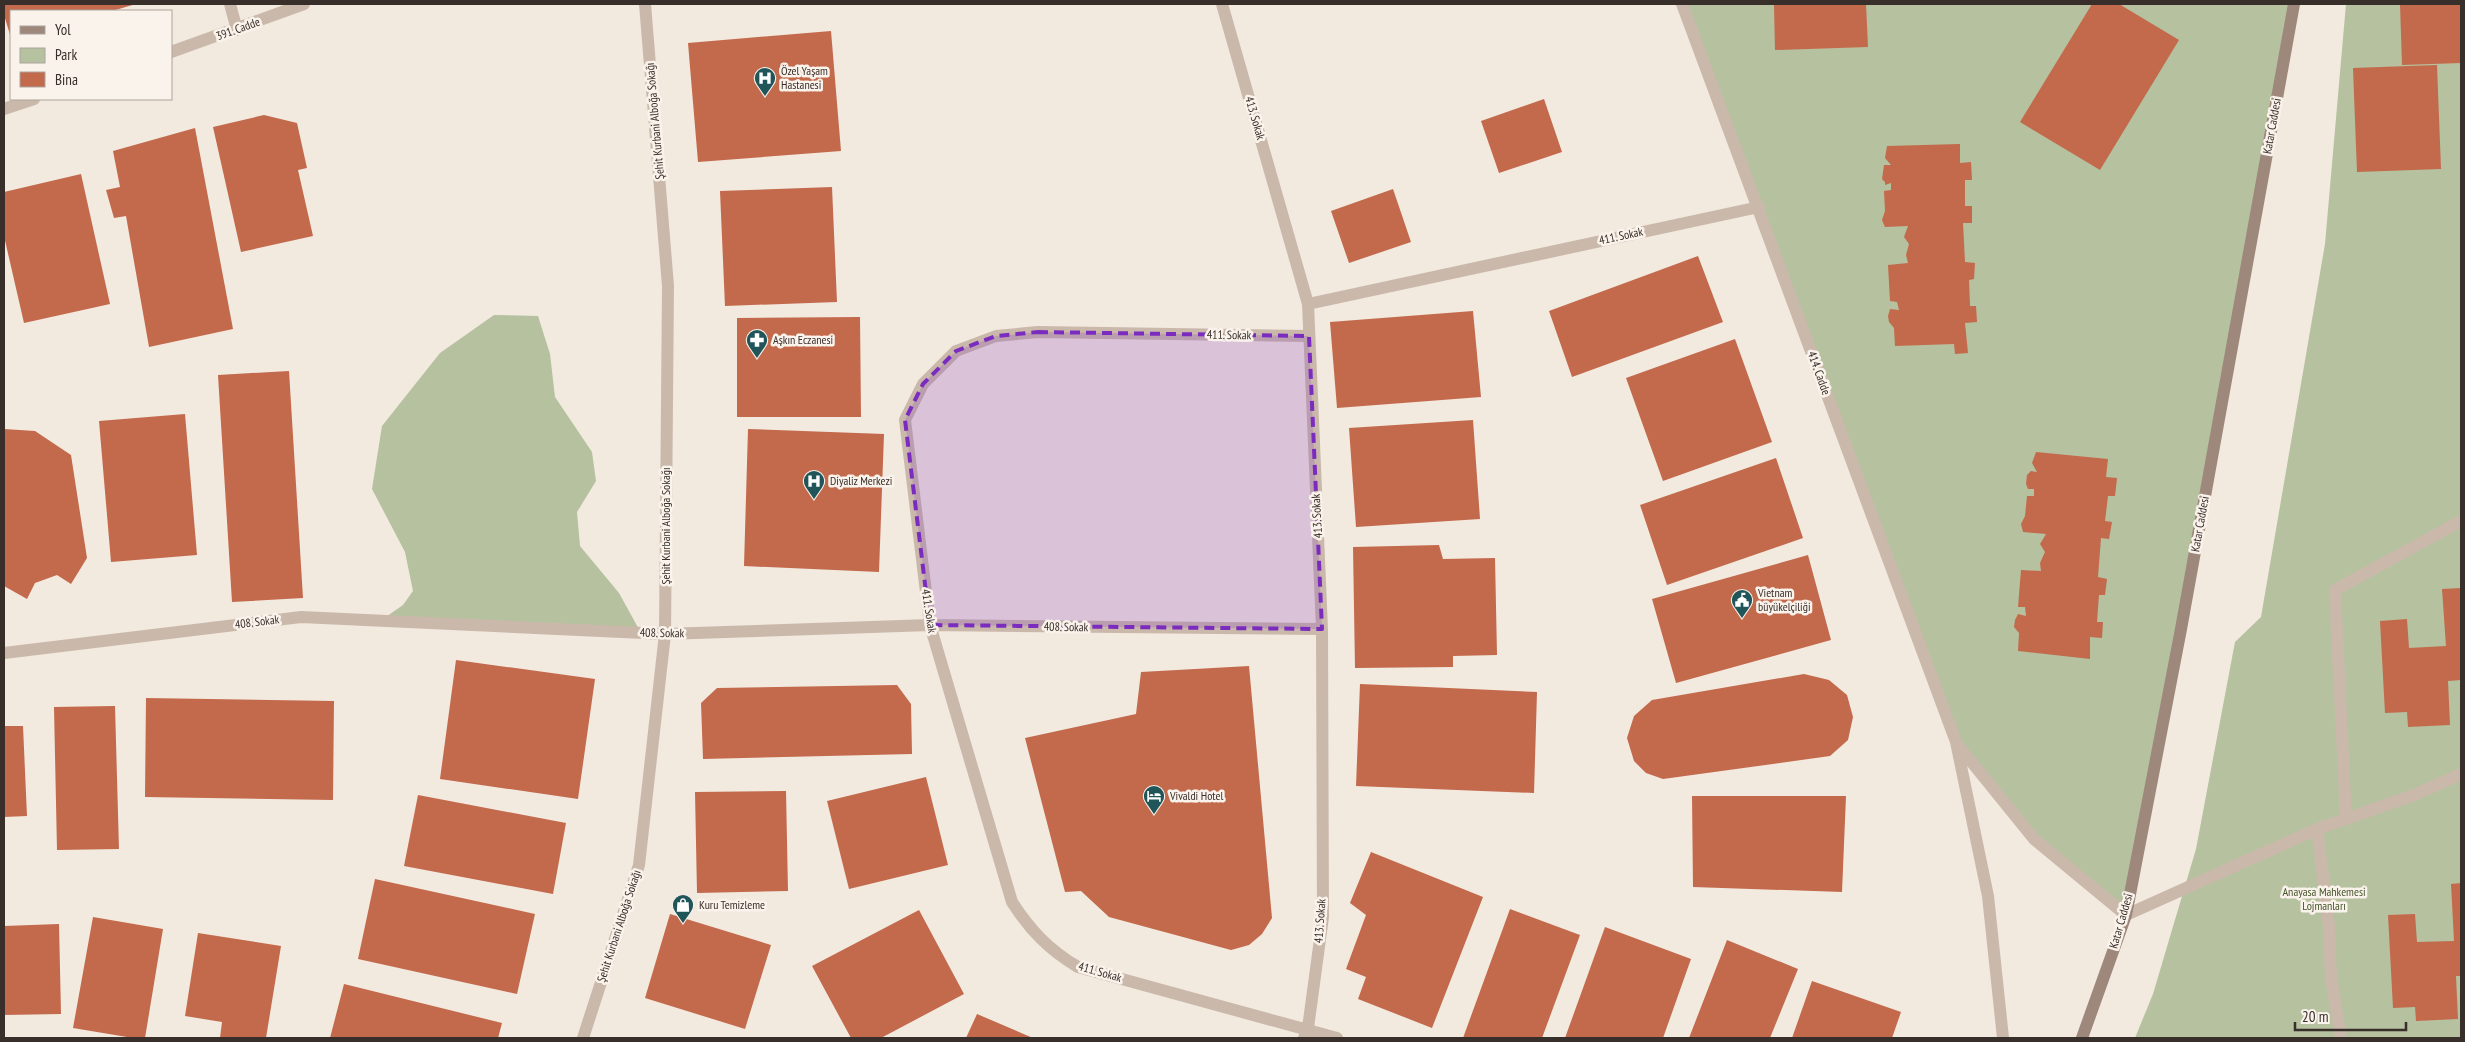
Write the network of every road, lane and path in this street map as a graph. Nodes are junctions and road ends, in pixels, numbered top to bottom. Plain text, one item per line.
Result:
1 (230, 4) edge
2 (304, 4) edge
3 (645, 4) edge
4 (1222, 4) edge
5 (1682, 4) edge
6 (2294, 4) edge
7 (237, 30) junction
8 (172, 52) edge
9 (31, 100) edge
10 (4, 109) edge
11 (1759, 206) junction
12 (1308, 304) junction
13 (1309, 336) junction
14 (2461, 521) edge
15 (930, 625) junction
16 (1322, 629) junction
17 (666, 634) junction
18 (4, 653) edge
19 (1956, 742) junction
20 (2461, 774) edge
21 (2346, 819) junction
22 (2317, 829) junction
23 (2126, 915) junction
24 (1306, 1033) edge
25 (583, 1038) edge
26 (1337, 1038) edge
27 (2003, 1038) edge
28 (2082, 1038) edge
29 (2342, 1038) edge

1 - 7 street
2 - 7 street, 391. Cadde
3 - 17 street, Şehit Kurbani Alboğa Sokağı
4 - 12 street, 413. Sokak
5 - 11 street, 414. Cadde
6 - 23 main road, Katar Caddesi
7 - 8 street, 391. Cadde
9 - 10 street
11 - 12 street, 411. Sokak
11 - 19 street, 414. Cadde
12 - 13 street, 413. Sokak
13 - 15 street, 411. Sokak
13 - 16 street, 413. Sokak
14 - 21 street
15 - 16 street, 408. Sokak
15 - 17 street, 408. Sokak
15 - 24 street, 411. Sokak
16 - 24 street, 413. Sokak
17 - 18 street, 408. Sokak
17 - 25 street, Şehit Kurbani Alboğa Sokağı
19 - 23 street
19 - 27 street
20 - 21 street
21 - 22 street
22 - 23 street
22 - 29 street
23 - 28 main road, Katar Caddesi
24 - 26 street, 411. Sokak

